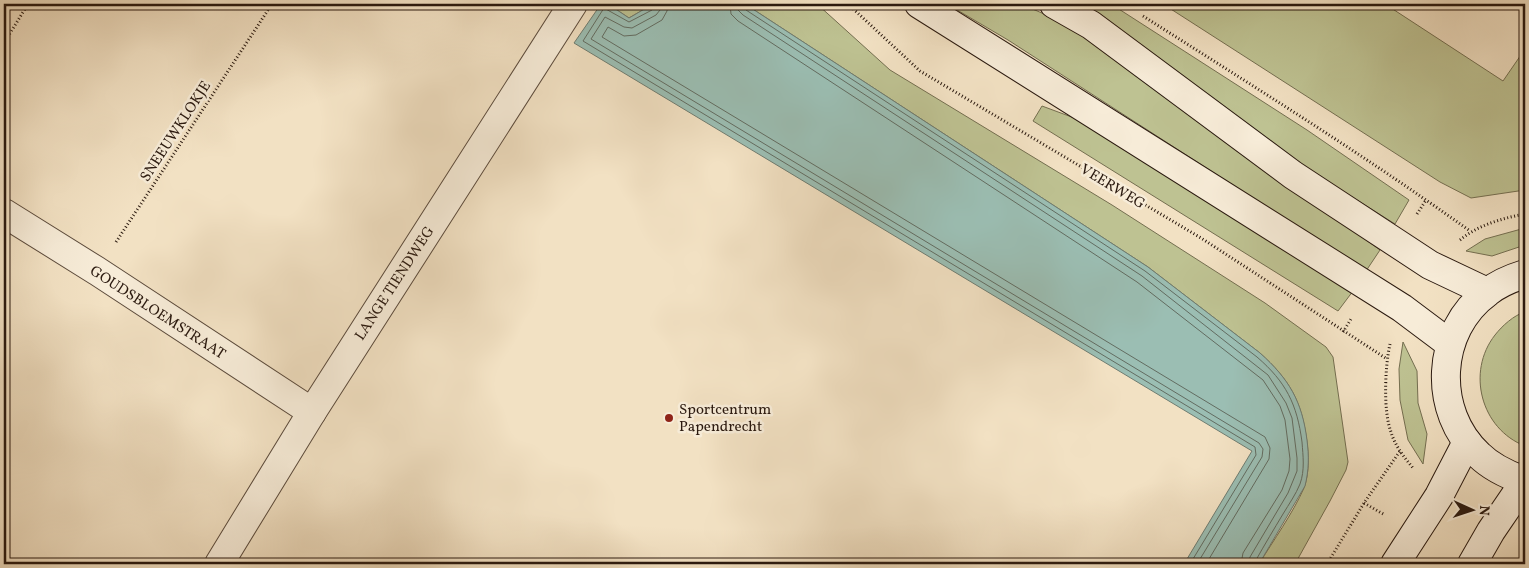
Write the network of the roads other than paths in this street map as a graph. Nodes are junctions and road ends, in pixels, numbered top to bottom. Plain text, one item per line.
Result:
1 (572, 4) edge
2 (919, 4) edge
3 (1054, 4) edge
4 (4, 212) edge
5 (1525, 274) edge
6 (1486, 292) junction
7 (1450, 344) junction
8 (312, 412) junction
9 (1467, 442) junction
10 (1525, 481) edge
11 (219, 564) edge
12 (1396, 564) edge
13 (1472, 564) edge

1 - 8 street, LANGE TIENDWEG
2 - 7 street
3 - 6 street
4 - 8 street, GOUDSBLOEMSTRAAT
5 - 6 street
6 - 7 street
7 - 9 street
8 - 11 street, LANGE TIENDWEG
9 - 10 street
9 - 12 street
10 - 13 street

